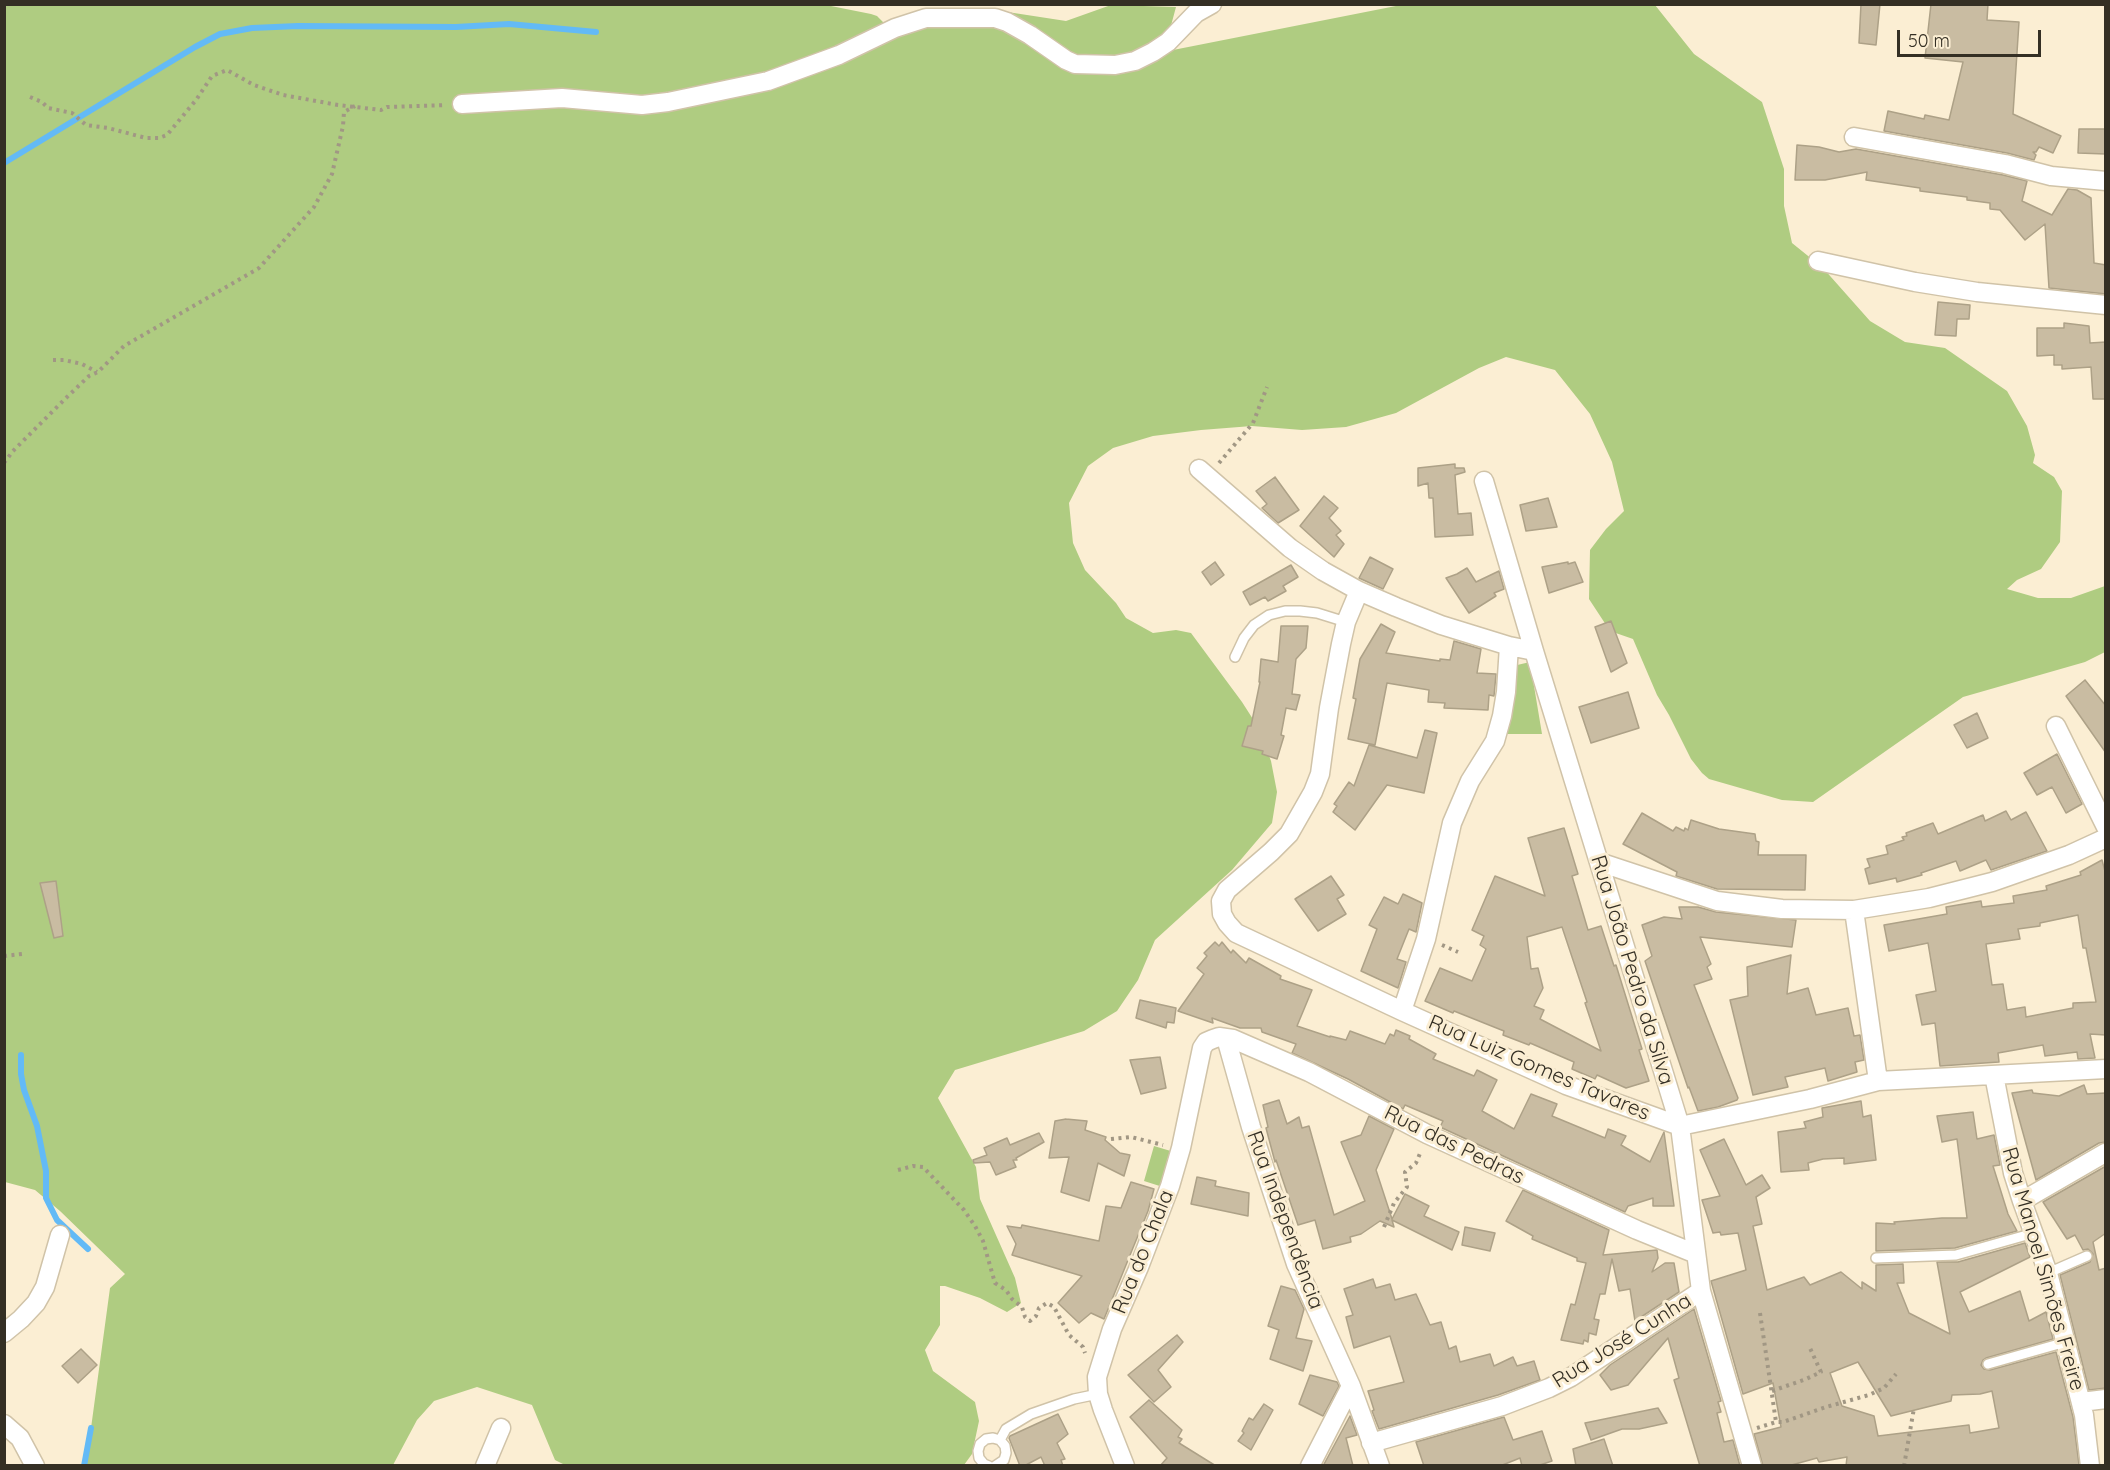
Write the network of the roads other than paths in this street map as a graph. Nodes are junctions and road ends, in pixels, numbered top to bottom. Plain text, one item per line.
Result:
1 (1204, 9) edge
2 (462, 104) road end
3 (1854, 137) dead end
4 (2106, 182) edge
5 (1818, 261) dead end
6 (2106, 305) edge
7 (1202, 472) road end
8 (1484, 481) dead end
9 (1359, 591) junction
10 (1346, 622) junction
11 (1509, 646) junction
12 (1534, 651) junction
13 (1235, 657) dead end
14 (2056, 726) dead end
15 (2106, 827) edge
16 (2106, 838) edge
17 (1599, 862) junction
18 (1854, 910) junction
19 (1402, 1011) junction
20 (1219, 1038) junction
21 (2106, 1069) edge
22 (1994, 1075) junction
23 (1878, 1081) junction
24 (1680, 1126) junction
25 (2105, 1153) edge
26 (2022, 1201) junction
27 (2034, 1233) junction
28 (60, 1235) dead end
29 (1696, 1254) junction
30 (2087, 1256) dead end
31 (1876, 1258) dead end
32 (2048, 1273) junction
33 (1701, 1291) junction
34 (4, 1333) edge
35 (2066, 1342) junction
36 (1988, 1364) dead end
37 (1098, 1386) junction
38 (1351, 1386) junction
39 (2106, 1399) edge
40 (2081, 1402) junction
41 (4, 1424) edge
42 (501, 1428) dead end
43 (1000, 1440) junction
44 (1371, 1443) junction
45 (2088, 1465) edge
46 (35, 1466) edge
47 (485, 1466) edge
48 (988, 1466) edge
49 (995, 1466) edge
50 (1125, 1466) edge
51 (1310, 1466) edge
52 (1380, 1466) edge
53 (1752, 1466) edge

1 - 2 street
3 - 4 street
5 - 6 street
7 - 9 street
8 - 12 street, Rua João Pedro da Silva
9 - 10 street
9 - 11 street
10 - 13 lane
10 - 19 street, Rua Luiz Gomes Tavares
11 - 12 street
11 - 19 street
12 - 17 street, Rua João Pedro da Silva
14 - 15 street
16 - 18 street
17 - 18 street
17 - 24 street, Rua João Pedro da Silva
18 - 23 street
19 - 24 street, Rua Luiz Gomes Tavares
20 - 29 street, Rua das Pedras
20 - 37 street, Rua do Chala
20 - 38 street, Rua Independência
21 - 22 street
22 - 23 street
22 - 26 street, Rua Manoel Simões Freire
23 - 24 street
24 - 29 street, Rua João Pedro da Silva
25 - 26 street
26 - 27 street, Rua Manoel Simões Freire
27 - 31 lane
27 - 32 street, Rua Manoel Simões Freire
28 - 34 street
29 - 33 street, Rua João Pedro da Silva
30 - 32 lane
32 - 35 street, Rua Manoel Simões Freire
33 - 44 street, Rua José Cunha
33 - 53 street, Rua João Pedro da Silva
35 - 36 lane
35 - 40 street, Rua Manoel Simões Freire
37 - 43 lane
37 - 50 street
38 - 44 street, Rua Independência
38 - 51 street
39 - 40 street
40 - 45 street, Rua Manoel Simões Freire
41 - 46 street
42 - 47 street
43 - 48 lane
43 - 49 lane
44 - 52 street, Rua Independência

